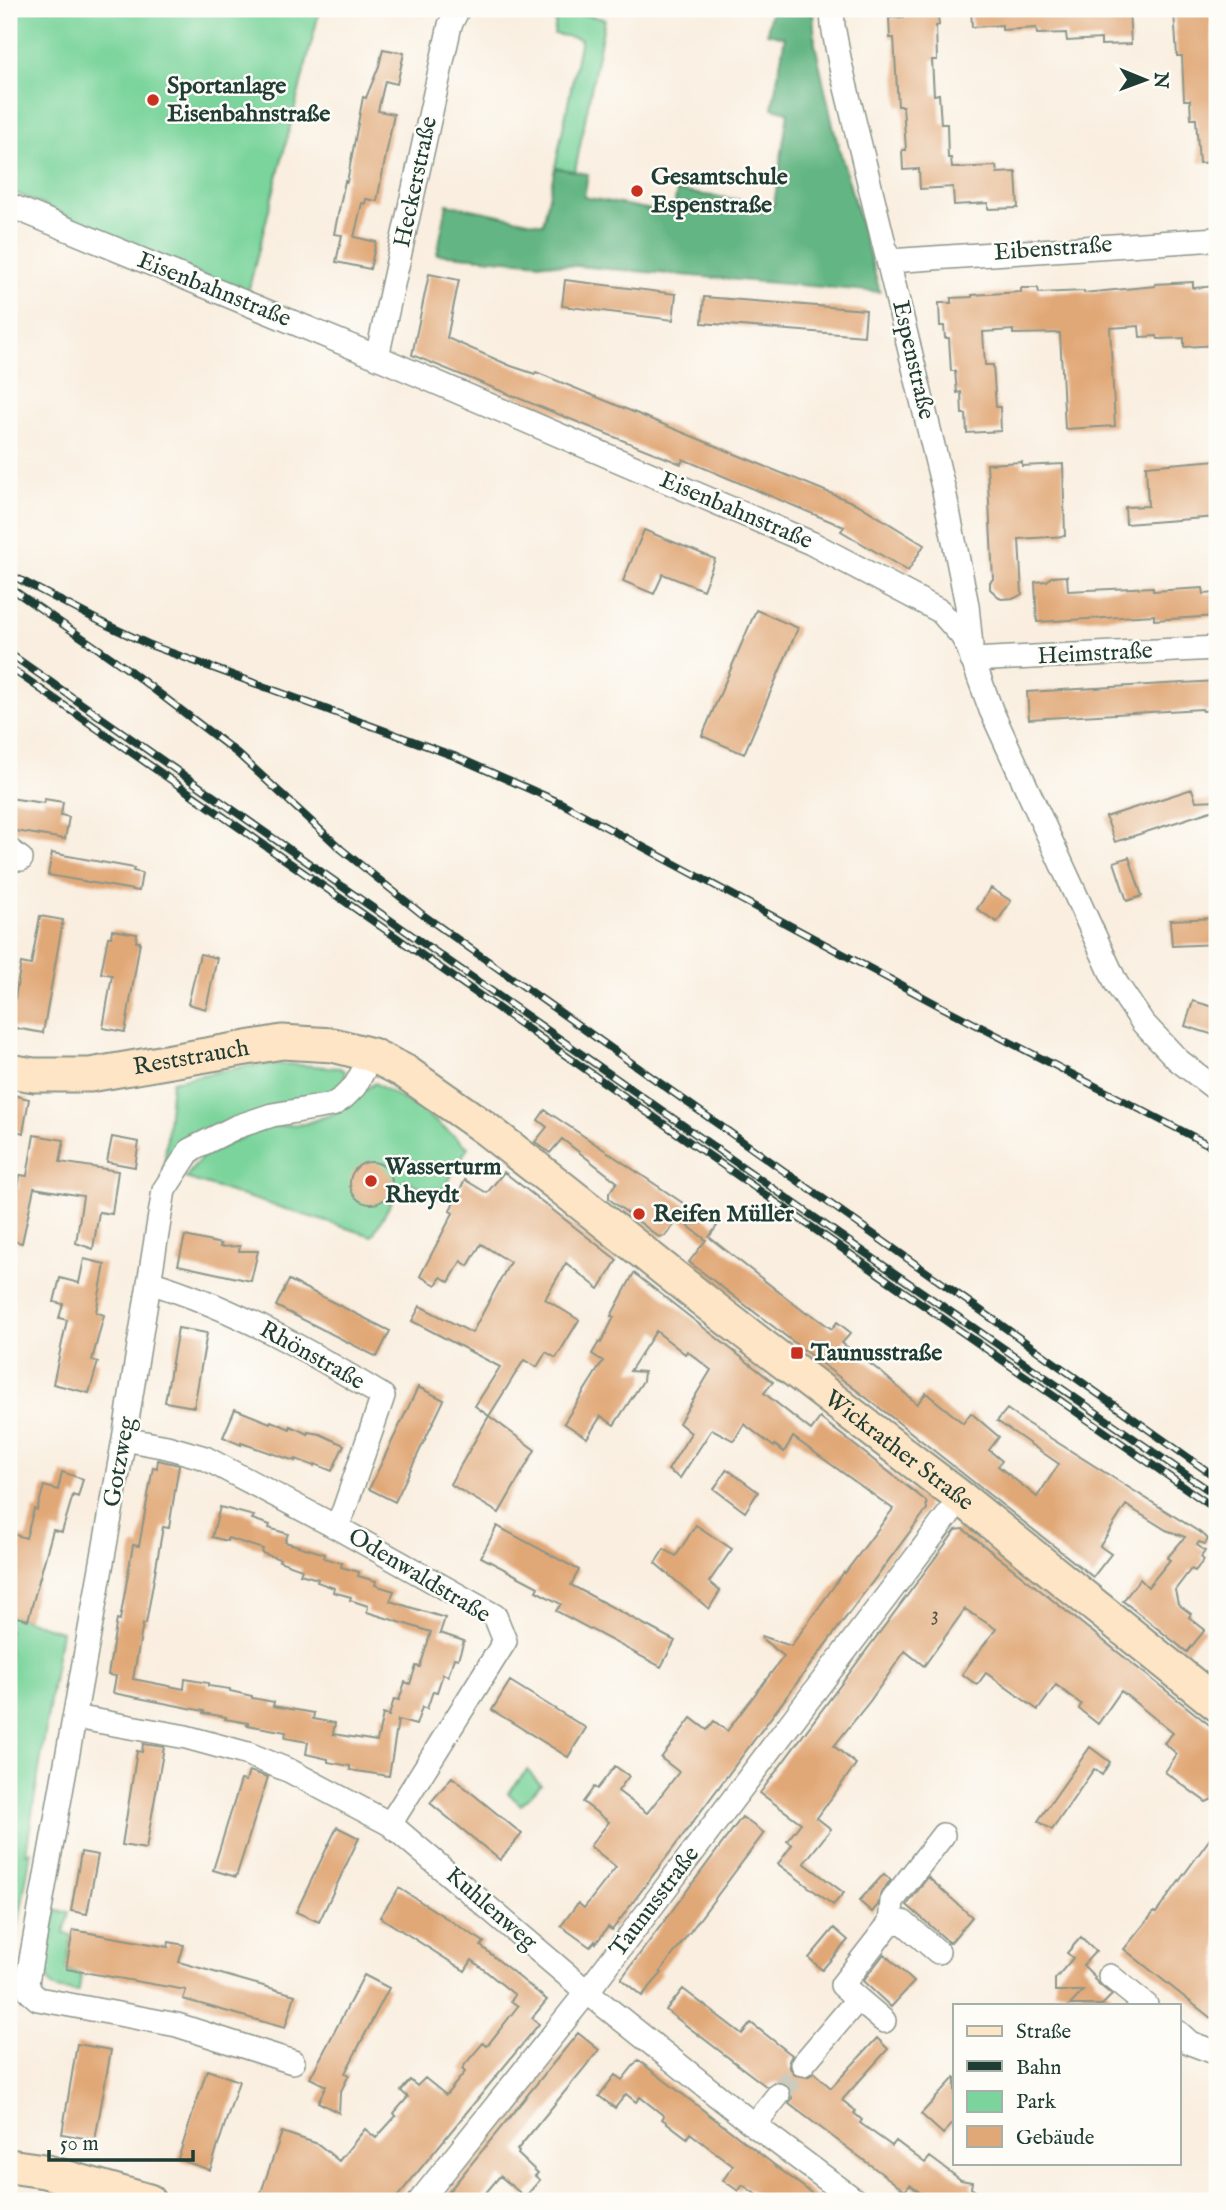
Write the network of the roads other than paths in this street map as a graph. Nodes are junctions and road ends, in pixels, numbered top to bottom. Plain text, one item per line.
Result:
1 (458, 9) edge
2 (832, 9) edge
3 (849, 9) edge
4 (840, 62) junction
5 (9, 205) edge
6 (1217, 239) edge
7 (889, 261) junction
8 (377, 357) junction
9 (1217, 648) edge
10 (972, 660) junction
11 (372, 1055) junction
12 (9, 1071) edge
13 (1217, 1090) edge
14 (149, 1282) junction
15 (124, 1438) junction
16 (961, 1498) junction
17 (336, 1527) junction
18 (1217, 1704) edge
19 (75, 1717) junction
20 (390, 1824) junction
21 (943, 1835) dead end
22 (890, 1923) junction
23 (938, 1952) dead end
24 (1111, 1976) dead end
25 (587, 1992) junction
26 (858, 1999) junction
27 (1145, 2004) edge
28 (884, 2021) dead end
29 (1180, 2034) edge
30 (1217, 2053) edge
31 (293, 2062) dead end
32 (803, 2064) tunnel mouth
33 (778, 2095) tunnel mouth
34 (754, 2124) junction
35 (9, 2165) edge
36 (149, 2201) edge
37 (420, 2201) edge
38 (856, 2201) edge

1 - 8 street, Heckerstraße
2 - 4 street, Espenstraße
3 - 4 street, Espenstraße
4 - 7 street, Espenstraße
5 - 8 street, Eisenbahnstraße
6 - 7 street, Eibenstraße
7 - 10 street, Espenstraße
8 - 10 street, Eisenbahnstraße
9 - 10 street, Heimstraße
10 - 13 street, Eisenbahnstraße
11 - 12 main road, Reststrauch
11 - 14 street, Gotzweg
11 - 16 main road, Wickrather Straße
14 - 15 street, Gotzweg
14 - 17 street, Rhönstraße
15 - 17 street, Odenwaldstraße
15 - 19 street, Gotzweg
16 - 18 main road, Wickrather Straße
16 - 25 street, Taunusstraße
17 - 20 street, Odenwaldstraße
19 - 20 street, Kuhlenweg
19 - 31 street, Gotzweg
20 - 25 street, Kuhlenweg
21 - 22 street
22 - 23 street
22 - 26 street
24 - 27 street
25 - 34 street, Kuhlenweg
25 - 37 street, Taunusstraße
26 - 28 street
26 - 32 street
29 - 30 street
33 - 34 street
34 - 38 street, Kuhlenweg
35 - 36 main road

